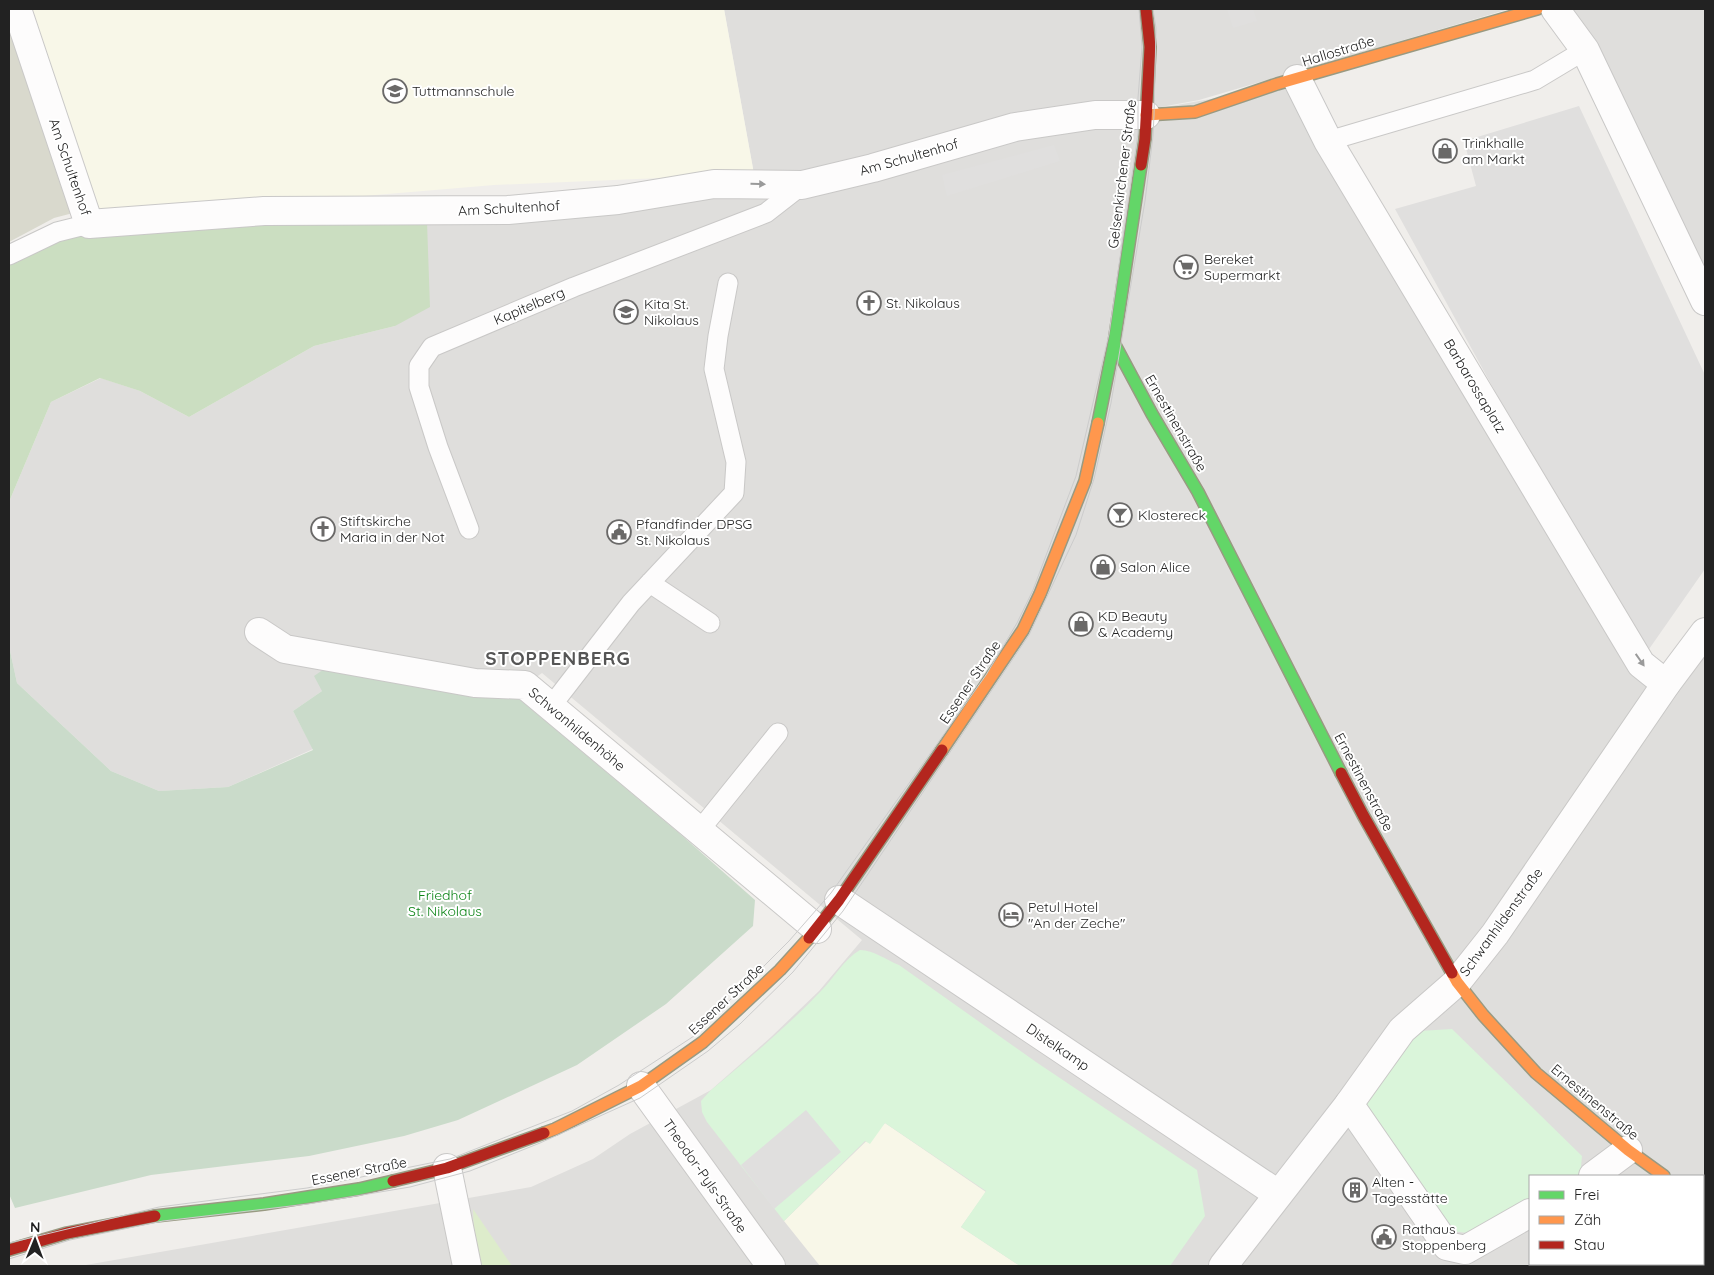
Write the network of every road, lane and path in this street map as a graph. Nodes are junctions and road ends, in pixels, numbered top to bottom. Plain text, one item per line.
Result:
1 (17, 9) edge
2 (1146, 9) edge
3 (1537, 9) edge
4 (1555, 9) edge
5 (1585, 50) junction
6 (1297, 79) junction
7 (1146, 115) junction
8 (1328, 142) junction
9 (802, 185) junction
10 (89, 224) junction
11 (9, 255) edge
12 (728, 283) dead end
13 (1705, 301) edge
14 (1114, 342) junction
15 (469, 529) dead end
16 (650, 583) junction
17 (710, 623) dead end
18 (259, 632) dead end
19 (1705, 632) edge
20 (1666, 684) junction
21 (552, 706) junction
22 (778, 734) dead end
23 (699, 831) junction
24 (838, 900) junction
25 (817, 929) junction
26 (1457, 982) junction
27 (641, 1086) junction
28 (1349, 1104) junction
29 (1628, 1150) junction
30 (447, 1168) junction
31 (1594, 1175) edge
32 (1663, 1175) edge
33 (1278, 1194) junction
34 (1529, 1214) edge
35 (9, 1250) edge
36 (467, 1266) edge
37 (771, 1266) edge
38 (1223, 1266) edge

1 - 10 street, Am Schultenhof
2 - 7 main road, Gelsenkirchener Straße
3 - 6 main road, Hallostraße
4 - 5 street
5 - 8 lane
5 - 13 street
6 - 7 main road, Hallostraße
6 - 8 street, Barbarossaplatz
7 - 9 street, Am Schultenhof
7 - 14 main road, Gelsenkirchener Straße
8 -> 20 street, Barbarossaplatz
10 -> 9 street, Am Schultenhof
9 - 15 lane, Kapitelberg
10 - 11 lane
12 - 16 lane
14 - 24 main road, Essener Straße
14 - 26 main road, Ernestinenstraße
16 - 17 lane
16 - 21 lane
18 - 21 street, Schwanhildenhöhe
19 - 20 street, Schwanhildenstraße
20 - 26 street, Schwanhildenstraße
21 - 23 street, Schwanhildenhöhe
22 - 23 lane
23 - 25 street, Schwanhildenhöhe
24 - 25 main road, Essener Straße
24 - 33 street, Distelkamp
25 - 27 main road, Essener Straße
26 - 28 street, Schwanhildenstraße
26 - 29 main road, Ernestinenstraße
27 - 30 main road, Essener Straße
27 - 37 street, Theodor-Pyls-Straße
28 - 33 street, Schwanhildenstraße
28 - 34 street
29 - 31 street
29 - 32 main road, Ernestinenstraße
30 - 35 main road, Essener Straße
30 - 36 street
33 - 38 street, Schwanhildenstraße

